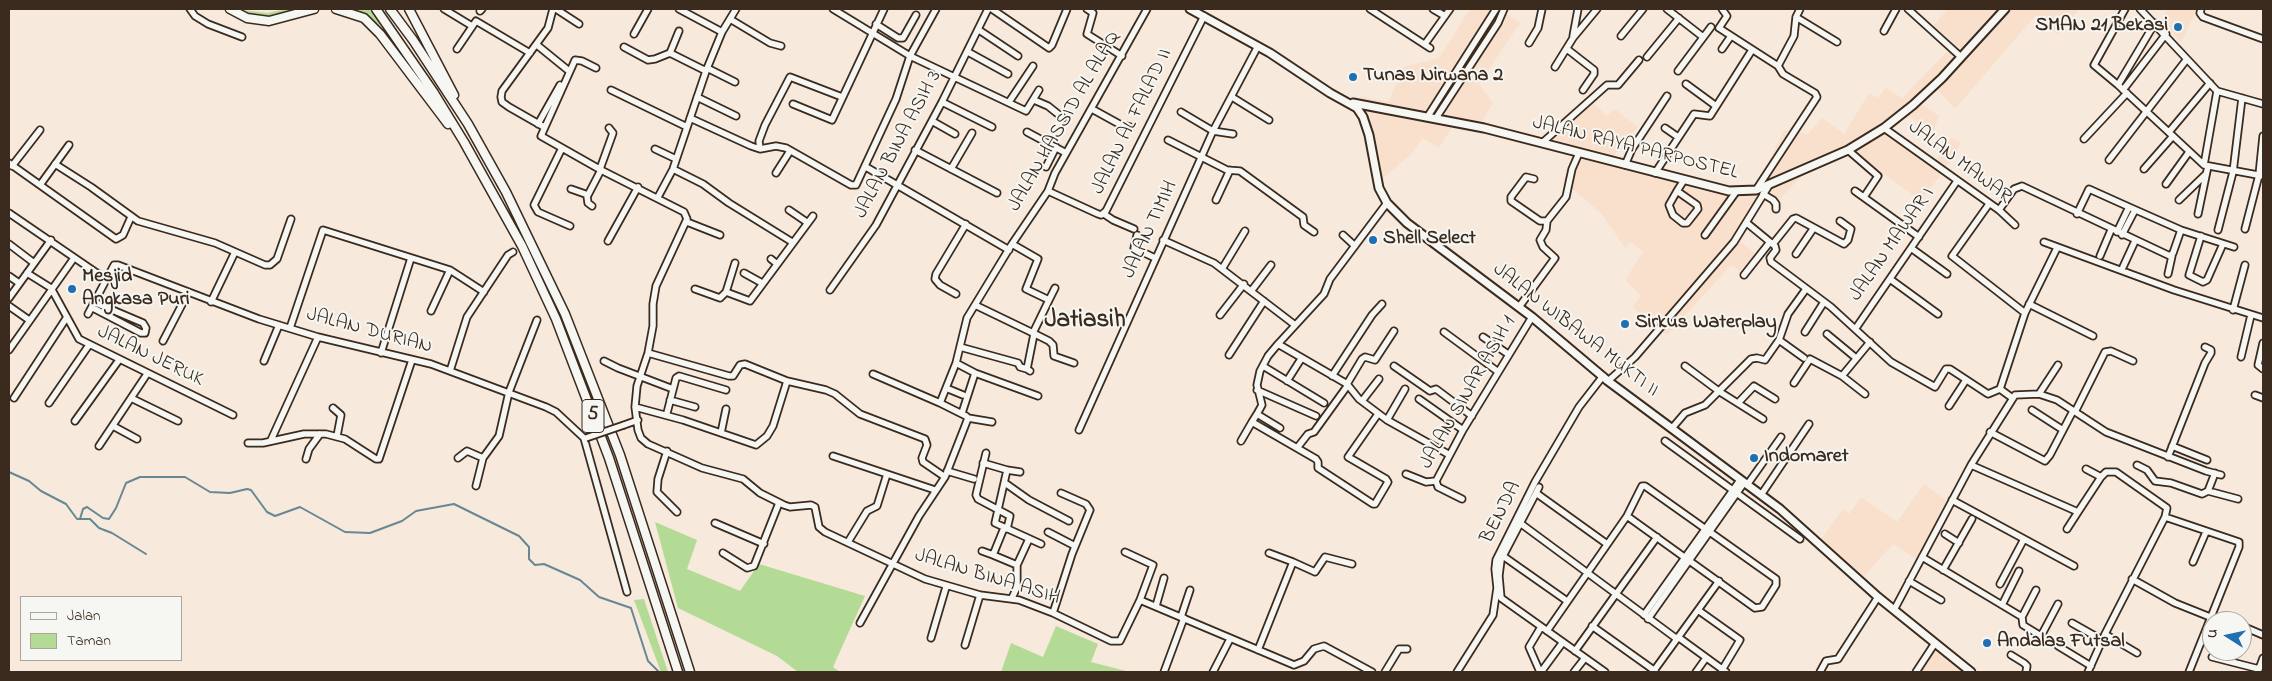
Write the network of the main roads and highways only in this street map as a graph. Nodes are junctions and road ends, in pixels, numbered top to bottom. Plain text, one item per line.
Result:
1 (230, 9) edge
2 (314, 9) edge
3 (336, 9) edge
4 (376, 9) edge
5 (390, 9) edge
6 (409, 9) edge
7 (1190, 9) edge
8 (2005, 9) edge
9 (1347, 102) junction
10 (468, 124) junction
11 (464, 142) junction
12 (678, 672) edge
13 (690, 672) edge
14 (1971, 672) edge

1 - 2 highway
3 - 11 highway
4 - 11 highway, 5
5 - 10 highway, 5
6 - 10 highway
7 - 9 main road, JALAN WIBAWA MUKTI II
8 - 9 main road, JALAN RAYA PARPOSTEL
9 - 14 main road, JALAN WIBAWA MUKTI II
10 - 13 highway, 5
11 - 12 highway, 5

